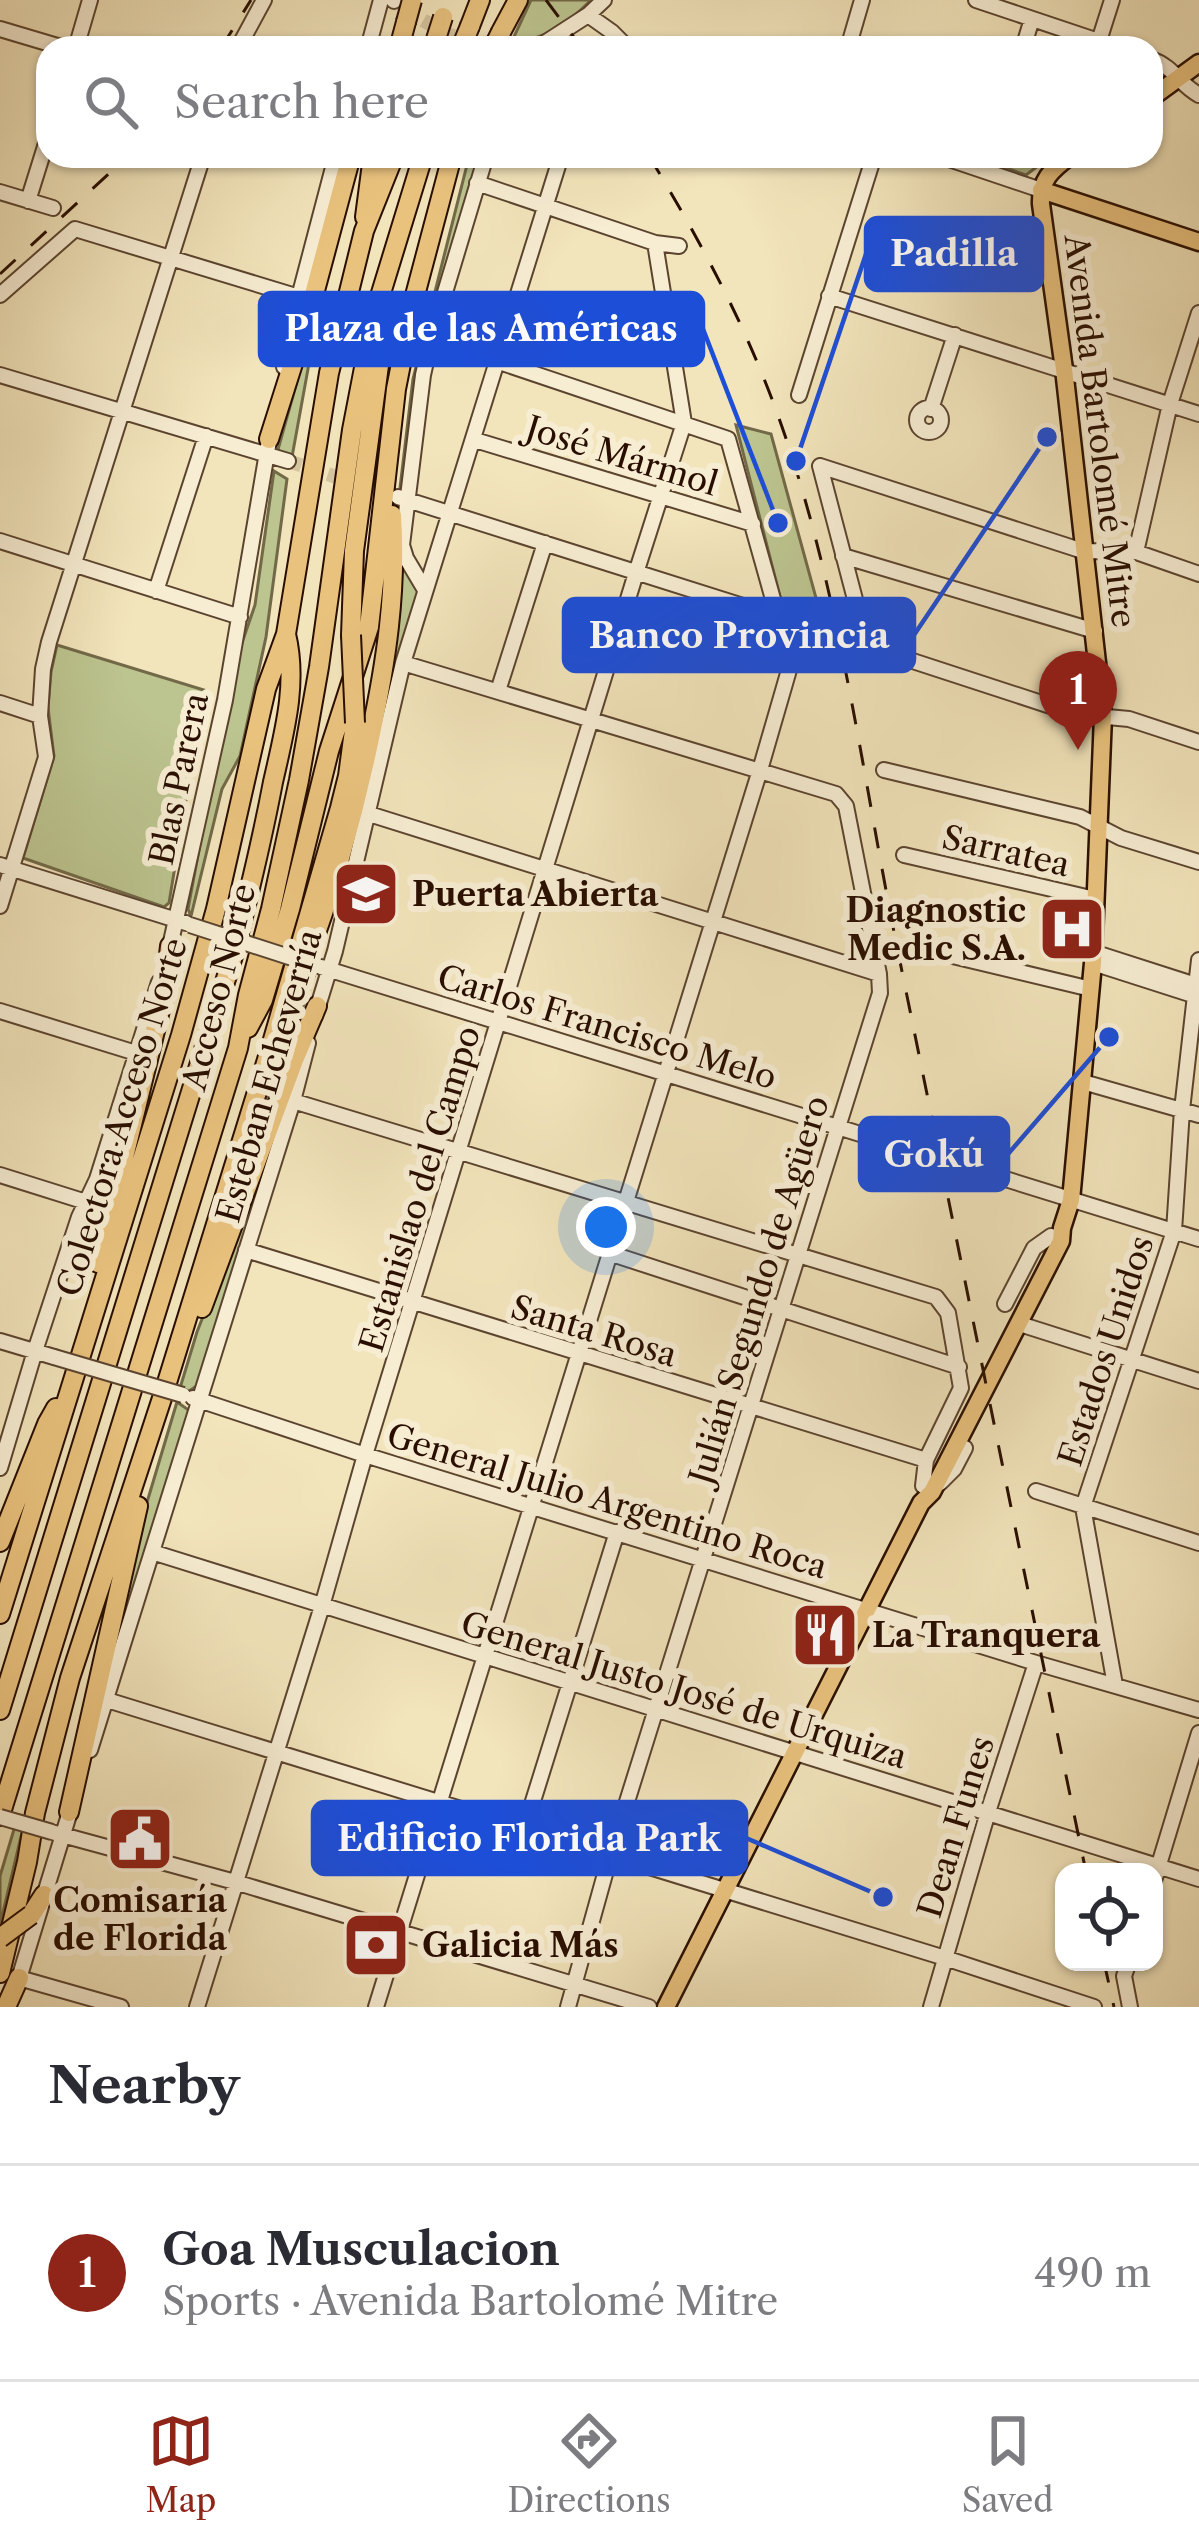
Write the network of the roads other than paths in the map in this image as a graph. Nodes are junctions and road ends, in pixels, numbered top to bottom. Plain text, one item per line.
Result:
1 (90, 0) edge
2 (264, 0) edge
3 (381, 0) edge
4 (412, 0) edge
5 (480, 0) edge
6 (518, 0) edge
7 (604, 0) edge
8 (862, 0) edge
9 (1112, 0) edge
10 (986, 2) edge
11 (588, 15) junction
12 (1032, 19) junction
13 (0, 29) edge
14 (80, 36) edge
15 (244, 36) edge
16 (371, 36) edge
17 (401, 36) edge
18 (466, 36) edge
19 (499, 36) edge
20 (558, 36) edge
21 (615, 36) edge
22 (852, 36) edge
23 (1027, 36) edge
24 (1084, 36) edge
25 (1101, 36) edge
26 (36, 40) edge
27 (1199, 63) edge
28 (1163, 64) edge
29 (1179, 78) junction
30 (1163, 89) edge
31 (1199, 95) edge
32 (38, 168) edge
33 (199, 168) edge
34 (333, 168) edge
35 (348, 168) edge
36 (370, 168) edge
37 (389, 168) edge
38 (419, 168) edge
39 (449, 168) edge
40 (483, 168) edge
41 (557, 168) edge
42 (870, 168) edge
43 (995, 168) edge
44 (1056, 168) edge
45 (477, 184) junction
46 (1041, 190) junction
47 (0, 192) edge
48 (28, 201) junction
49 (546, 207) junction
50 (53, 208) dead end
51 (364, 231) junction
52 (1199, 242) edge
53 (655, 243) junction
54 (680, 246) dead end
55 (394, 251) junction
56 (170, 256) junction
57 (0, 295) edge
58 (829, 296) junction
59 (299, 297) junction
60 (1199, 313) edge
61 (955, 335) junction
62 (431, 339) junction
63 (499, 362) junction
64 (1064, 369) junction
65 (0, 375) edge
66 (799, 394) dead end
67 (1170, 404) junction
68 (931, 409) dead end
69 (120, 411) junction
70 (1199, 414) edge
71 (684, 423) junction
72 (206, 436) junction
73 (475, 440) junction
74 (268, 447) junction
75 (288, 461) tunnel mouth
76 (388, 468) junction
77 (660, 496) junction
78 (402, 499) junction
79 (452, 515) junction
80 (753, 524) junction
81 (0, 541) edge
82 (545, 543) junction
83 (1083, 551) junction
84 (1136, 552) junction
85 (843, 556) junction
86 (73, 563) junction
87 (1198, 571) edge
88 (636, 573) junction
89 (425, 590) junction
90 (156, 591) junction
91 (778, 616) junction
92 (240, 617) junction
93 (802, 625) junction
94 (1095, 631) junction
95 (286, 634) junction
96 (866, 645) junction
97 (403, 663) junction
98 (498, 692) junction
99 (0, 703) edge
100 (40, 716) junction
101 (1103, 716) junction
102 (593, 720) junction
103 (1199, 742) edge
104 (760, 770) junction
105 (884, 770) dead end
106 (367, 813) junction
107 (1099, 826) junction
108 (904, 855) dead end
109 (1199, 862) edge
110 (6, 867) edge
111 (545, 870) junction
112 (1095, 899) junction
113 (0, 906) edge
114 (712, 921) junction
115 (184, 923) junction
116 (170, 946) junction
117 (919, 948) dead end
118 (1093, 958) junction
119 (1199, 960) edge
120 (323, 968) junction
121 (879, 974) junction
122 (1090, 989) junction
123 (1197, 991) edge
124 (317, 1006) junction
125 (0, 1011) edge
126 (500, 1022) junction
127 (238, 1048) junction
128 (270, 1050) junction
129 (136, 1053) junction
130 (665, 1072) junction
131 (1083, 1082) junction
132 (1199, 1097) edge
133 (293, 1101) junction
134 (1182, 1110) junction
135 (1199, 1115) edge
136 (837, 1128) junction
137 (460, 1152) junction
138 (0, 1175) edge
139 (1071, 1200) junction
140 (86, 1202) junction
141 (625, 1202) junction
142 (1174, 1231) junction
143 (1058, 1235) junction
144 (1199, 1239) edge
145 (246, 1250) junction
146 (609, 1253) junction
147 (798, 1255) junction
148 (414, 1303) junction
149 (1005, 1304) dead end
150 (782, 1307) junction
151 (1026, 1326) junction
152 (0, 1341) edge
153 (86, 1341) junction
154 (35, 1351) junction
155 (577, 1354) junction
156 (1132, 1360) junction
157 (959, 1366) junction
158 (76, 1373) junction
159 (999, 1378) dead end
160 (1199, 1381) edge
161 (169, 1396) junction
162 (199, 1400) junction
163 (750, 1408) junction
164 (965, 1448) dead end
165 (365, 1455) junction
166 (926, 1460) junction
167 (0, 1468) edge
168 (1036, 1491) dead end
169 (925, 1494) junction
170 (530, 1505) junction
171 (1083, 1507) junction
172 (617, 1532) junction
173 (0, 1542) edge
174 (1199, 1543) edge
175 (152, 1552) junction
176 (704, 1559) junction
177 (322, 1606) junction
178 (867, 1610) junction
179 (0, 1614) edge
180 (483, 1657) junction
181 (1036, 1663) junction
182 (570, 1683) junction
183 (1114, 1685) junction
184 (107, 1700) junction
185 (656, 1709) junction
186 (0, 1710) edge
187 (1199, 1710) edge
188 (1199, 1733) edge
189 (274, 1753) junction
190 (795, 1754) junction
191 (438, 1804) junction
192 (70, 1812) junction
193 (988, 1812) junction
194 (0, 1816) edge
195 (524, 1830) junction
196 (57, 1833) junction
197 (610, 1856) junction
198 (1126, 1863) edge
199 (1159, 1863) edge
200 (1163, 1875) edge
201 (1199, 1879) edge
202 (235, 1882) junction
203 (725, 1892) junction
204 (44, 1895) junction
205 (400, 1931) junction
206 (0, 1938) edge
207 (945, 1958) junction
208 (1126, 1971) edge
209 (9, 1976) edge
210 (575, 1984) junction
211 (8, 2007) edge
212 (122, 2007) edge
213 (197, 2007) edge
214 (376, 2007) edge
215 (568, 2007) edge
216 (649, 2007) edge
217 (666, 2007) edge
218 (931, 2007) edge
219 (1094, 2007) edge
220 (1130, 2007) edge

1 - 14 street
2 - 15 street
3 - 16 street
4 - 17 highway, bridge
5 - 18 highway, bridge
6 - 19 highway
7 - 11 street
8 - 22 street
9 - 25 street
10 - 12 street
11 - 20 street
11 - 21 street
12 - 23 street
12 - 24 street
13 - 26 street
27 - 29 main road
28 - 29 street
29 - 30 main road
29 - 31 street
32 - 48 street
33 - 56 street
34 - 59 street, Blas Parera
35 - 74 highway
36 - 51 highway
37 - 51 highway, Acceso Norte
38 - 55 highway, Acceso Norte
39 - 76 highway
40 - 45 street
41 - 49 street, Esteban Echeverría
42 - 58 street
43 - 46 street
44 - 46 main road, Avenida Bartolomé Mitre
45 - 49 street
45 - 62 street
46 - 52 main road
46 - 64 main road, Avenida Bartolomé Mitre
47 - 48 street
48 - 50 street
49 - 53 street
49 - 63 street, Esteban Echeverría
51 - 95 highway, Acceso Norte
53 - 54 street
53 - 71 street, Estanislao del Campo
55 - 127 highway, Acceso Norte
55 - 128 highway, bridge
56 - 57 street
56 - 59 street
56 - 69 street
58 - 61 street
58 - 66 street
59 - 74 street, Blas Parera
60 - 67 street
61 - 64 street
61 - 68 street
62 - 63 street
62 - 78 street
63 - 71 street
63 - 73 street, Esteban Echeverría
64 - 67 street
64 - 83 main road, Avenida Bartolomé Mitre
65 - 69 street
67 - 70 street
67 - 84 street
69 - 72 street
69 - 86 street
71 - 77 street, Estanislao del Campo
71 - 80 street
72 - 74 street
72 - 90 street
73 - 77 street, José Mármol
73 - 79 street, Esteban Echeverría
74 - 75 street
74 - 92 street, Blas Parera
76 - 127 highway
76 - 128 highway
77 - 80 street, José Mármol
77 - 88 street, Estanislao del Campo
78 - 79 street
78 - 89 street
79 - 82 street
79 - 89 street, Esteban Echeverría
80 - 91 street
81 - 86 street
82 - 88 street
82 - 98 street
83 - 84 street
83 - 85 street
83 - 94 main road, Avenida Bartolomé Mitre
84 - 87 street
85 - 94 street
85 - 96 street
86 - 90 street
86 - 100 street
88 - 91 street
88 - 102 street, Estanislao del Campo
89 - 97 street, Esteban Echeverría
90 - 92 street
91 - 93 street
92 - 115 street, Blas Parera
93 - 96 street
93 - 104 street
94 - 101 main road, Avenida Bartolomé Mitre
95 - 153 highway, Colectora Acceso Norte
95 - 186 highway, Acceso Norte
96 - 101 street
97 - 98 street
97 - 106 street, Esteban Echeverría
98 - 102 street
99 - 100 street
100 - 110 street
101 - 103 street
101 - 107 main road, Avenida Bartolomé Mitre
102 - 104 street
102 - 111 street, Estanislao del Campo
104 - 114 street
104 - 121 street, Julián Segundo de Agüero
105 - 107 street
106 - 111 street
106 - 120 street, Esteban Echeverría
107 - 109 street
107 - 112 main road, Avenida Bartolomé Mitre
108 - 112 street, Sarratea
110 - 113 street
110 - 115 street, Carlos Francisco Melo
111 - 114 street
111 - 126 street, Estanislao del Campo
112 - 118 main road, Avenida Bartolomé Mitre
114 - 121 street
114 - 130 street
115 - 116 street, Blas Parera
115 - 120 street, Carlos Francisco Melo, bridge
116 - 129 street, Blas Parera
116 - 153 highway
117 - 122 street
118 - 122 main road, Avenida Bartolomé Mitre
118 - 123 street
119 - 123 street, Estados Unidos
120 - 124 street, Esteban Echeverría
120 - 126 street, Carlos Francisco Melo
121 - 136 street, Julián Segundo de Agüero
122 - 131 main road, Avenida Bartolomé Mitre
123 - 134 street, Estados Unidos
124 - 133 street, Esteban Echeverría
124 - 161 highway
125 - 129 street
126 - 130 street, Carlos Francisco Melo
126 - 137 street, Estanislao del Campo
127 - 194 highway, Acceso Norte
128 - 161 highway
129 - 140 street, Blas Parera
130 - 136 street, Carlos Francisco Melo
130 - 141 street
131 - 134 street
131 - 139 main road, Avenida Bartolomé Mitre
132 - 134 street
133 - 137 street
133 - 145 street, Esteban Echeverría
134 - 135 street
134 - 142 street, Estados Unidos
136 - 139 street, Carlos Francisco Melo
136 - 147 street, Julián Segundo de Agüero
137 - 141 street
137 - 148 street, Estanislao del Campo
138 - 140 street
139 - 142 street, Carlos Francisco Melo
139 - 143 main road, Avenida Bartolomé Mitre
140 - 154 street, Blas Parera
141 - 146 street
141 - 147 street
142 - 144 street, Carlos Francisco Melo
142 - 156 street, Estados Unidos
143 - 149 street
143 - 151 street
143 - 169 main road, Avenida Bartolomé Mitre
145 - 148 street, Santa Rosa
145 - 162 street, Esteban Echeverría
146 - 150 street
146 - 155 street
147 - 150 street, Julián Segundo de Agüero
147 - 157 street
148 - 155 street, Santa Rosa
148 - 165 street, Estanislao del Campo
150 - 157 street
150 - 163 street, Julián Segundo de Agüero
151 - 156 street
151 - 159 street
152 - 154 street, General Julio Argentino Roca
153 - 158 highway, Colectora Acceso Norte
154 - 161 street, General Julio Argentino Roca, bridge
154 - 167 street, Blas Parera
155 - 163 street, Santa Rosa
155 - 170 street
156 - 160 street
156 - 171 street, Estados Unidos
157 - 166 street
158 - 173 highway
158 - 179 highway, Colectora Acceso Norte
161 - 162 street, General Julio Argentino Roca
161 - 192 highway
161 - 209 highway
162 - 165 street, General Julio Argentino Roca
162 - 175 street, Esteban Echeverría
163 - 166 street, Santa Rosa
163 - 176 street, Julián Segundo de Agüero
164 - 169 street
165 - 170 street, General Julio Argentino Roca
165 - 177 street, Estanislao del Campo
166 - 169 street
168 - 171 street
169 - 178 main road, Avenida Bartolomé Mitre
170 - 172 street, General Julio Argentino Roca
170 - 180 street
171 - 174 street
171 - 183 street, Estados Unidos
172 - 176 street, General Julio Argentino Roca
172 - 182 street
175 - 177 street, General Justo José de Urquiza
175 - 184 street, Esteban Echeverría
176 - 178 street, General Julio Argentino Roca
176 - 185 street, Julián Segundo de Agüero
177 - 180 street, General Justo José de Urquiza
177 - 189 street, Estanislao del Campo
178 - 181 street, General Julio Argentino Roca
178 - 190 main road, Avenida Bartolomé Mitre
180 - 182 street, General Justo José de Urquiza
180 - 191 street
181 - 183 street, General Julio Argentino Roca
181 - 193 street, Dean Funes
182 - 185 street, General Justo José de Urquiza
182 - 195 street
183 - 187 street, General Julio Argentino Roca
184 - 189 street
184 - 192 street, Esteban Echeverría
185 - 190 street, General Justo José de Urquiza
185 - 197 street, Julián Segundo de Agüero
188 - 199 street
189 - 191 street
189 - 202 street, Estanislao del Campo
190 - 193 street, General Justo José de Urquiza
190 - 203 main road, Avenida Bartolomé Mitre
191 - 195 street
191 - 205 street
192 - 196 street, Esteban Echeverría
193 - 198 street, General Justo José de Urquiza
193 - 207 street, Dean Funes
194 - 196 street, bridge
195 - 197 street
196 - 202 street
196 - 204 street, Esteban Echeverría
197 - 203 street
197 - 210 street, Julián Segundo de Agüero
200 - 201 street, General Justo José de Urquiza
202 - 205 street
202 - 213 street, Estanislao del Campo
203 - 207 street
203 - 217 main road, Avenida Bartolomé Mitre
204 - 206 highway, bridge
204 - 209 street, Esteban Echeverría
205 - 210 street
205 - 214 street
207 - 218 street, Dean Funes
207 - 219 street
208 - 220 street
209 - 211 highway
209 - 212 street
210 - 215 street, Julián Segundo de Agüero
210 - 216 street

